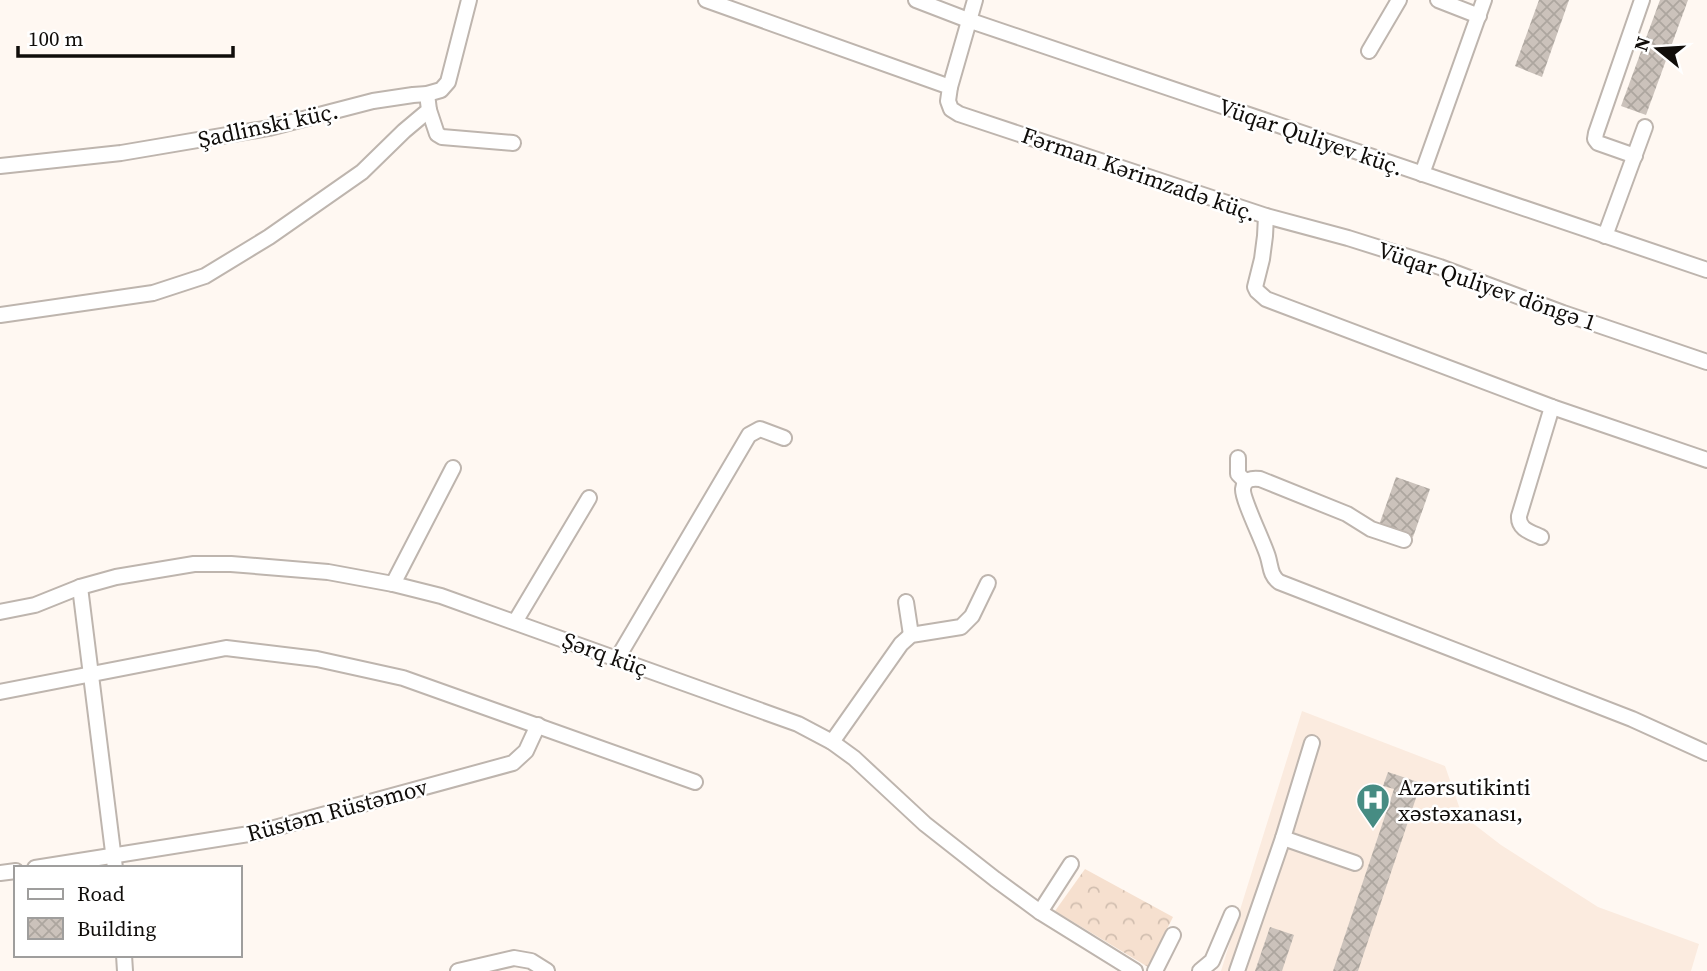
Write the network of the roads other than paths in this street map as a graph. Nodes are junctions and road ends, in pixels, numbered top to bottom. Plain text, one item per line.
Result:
1 (469, 0) edge
2 (706, 0) edge
3 (915, 0) edge
4 (975, 0) edge
5 (1399, 0) edge
6 (1438, 0) edge
7 (1485, 0) edge
8 (1642, 0) edge
9 (1479, 16) junction
10 (968, 20) junction
11 (1370, 51) dead end
12 (950, 87) junction
13 (427, 94) junction
14 (429, 110) junction
15 (1645, 127) dead end
16 (513, 143) dead end
17 (1635, 156) junction
18 (0, 166) edge
19 (1422, 174) junction
20 (1266, 216) junction
21 (1605, 236) junction
22 (1707, 270) edge
23 (0, 315) edge
24 (1707, 362) edge
25 (1552, 407) junction
26 (784, 439) dead end
27 (1238, 457) dead end
28 (1707, 460) edge
29 (453, 468) dead end
30 (1245, 482) junction
31 (589, 498) dead end
32 (1541, 537) dead end
33 (1404, 540) dead end
34 (988, 583) dead end
35 (394, 584) junction
36 (80, 587) junction
37 (906, 602) dead end
38 (0, 612) edge
39 (515, 622) junction
40 (912, 635) junction
41 (617, 659) junction
42 (91, 675) junction
43 (0, 692) edge
44 (538, 725) junction
45 (832, 742) junction
46 (1312, 743) dead end
47 (1707, 753) edge
48 (695, 782) dead end
49 (1283, 838) junction
50 (114, 862) edge
51 (1355, 863) dead end
52 (1071, 864) dead end
53 (61, 866) edge
54 (1040, 912) junction
55 (1232, 914) dead end
56 (1173, 935) dead end
57 (1126, 969) edge
58 (458, 971) edge
59 (547, 971) edge
60 (1154, 971) edge
61 (1200, 971) edge
62 (1237, 971) edge

1 - 13 street
2 - 12 street
3 - 10 street, Vüqar Quliyev küç.
4 - 10 street
5 - 11 street
6 - 9 street
7 - 9 street
8 - 17 street
9 - 19 street
10 - 12 street
10 - 19 street, Vüqar Quliyev küç.
12 - 20 street, Fərman Kərimzadə küç.
13 - 14 street
13 - 18 street, Şadlinski küç.
14 - 16 street
14 - 23 street
15 - 17 street
17 - 21 street
19 - 21 street, Vüqar Quliyev küç.
20 - 24 street, Vüqar Quliyev döngə 1
20 - 25 street, Fərman Kərimzadə küç.
21 - 22 street, Vüqar Quliyev küç.
25 - 28 street, Fərman Kərimzadə küç.
25 - 32 street
26 - 41 street
27 - 30 street
29 - 35 street
30 - 33 street
30 - 47 street
31 - 39 street
34 - 40 street
35 - 36 street, Şərq küç
35 - 39 street, Şərq küç
36 - 38 street, Şərq küç
36 - 42 street
37 - 40 street
39 - 41 street, Şərq küç
40 - 45 street
41 - 45 street, Şərq küç
42 - 43 street
42 - 44 street
42 - 50 street
44 - 48 street
44 - 50 street, Rüstəm Rüstəmov
45 - 54 street, Şərq küç
46 - 49 street
49 - 51 street
49 - 62 street
50 - 53 street, Rüstəm Rüstəmov
52 - 54 street
54 - 57 street, Şərq küç
55 - 61 street
56 - 60 street
58 - 59 street

